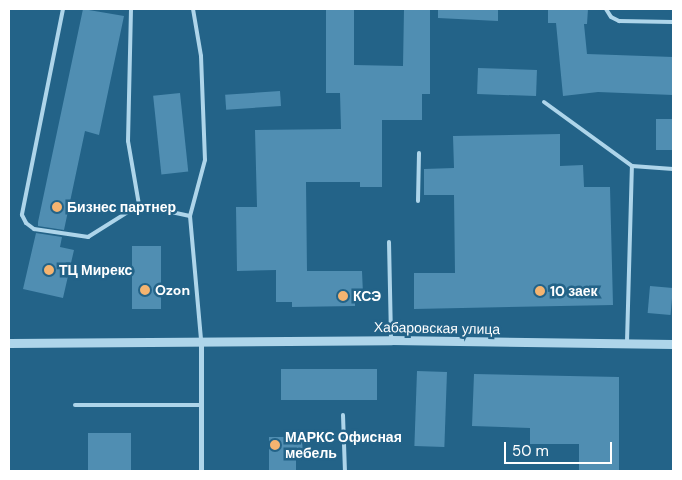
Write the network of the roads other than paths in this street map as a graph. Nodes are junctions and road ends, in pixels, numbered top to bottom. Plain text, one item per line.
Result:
1 (63, 9) edge
2 (131, 9) edge
3 (194, 9) edge
4 (606, 9) edge
5 (673, 22) edge
6 (544, 102) dead end
7 (419, 153) dead end
8 (632, 166) junction
9 (673, 169) edge
10 (418, 200) dead end
11 (139, 205) junction
12 (190, 216) junction
13 (389, 242) dead end
14 (391, 340) junction
15 (9, 343) edge
16 (201, 343) junction
17 (627, 344) junction
18 (673, 344) edge
19 (75, 405) dead end
20 (201, 405) junction
21 (343, 416) dead end
22 (201, 471) edge
23 (345, 471) edge

1 - 11 lane
2 - 11 lane
3 - 12 lane
4 - 5 lane
6 - 8 lane
7 - 10 lane
8 - 9 lane
8 - 17 lane
11 - 12 lane
12 - 16 lane
13 - 14 lane
14 - 16 street, Хабаровская улица
14 - 17 street, Хабаровская улица
15 - 16 street, Хабаровская улица
16 - 20 street
17 - 18 street, Хабаровская улица
19 - 20 lane
20 - 22 street
21 - 23 lane

